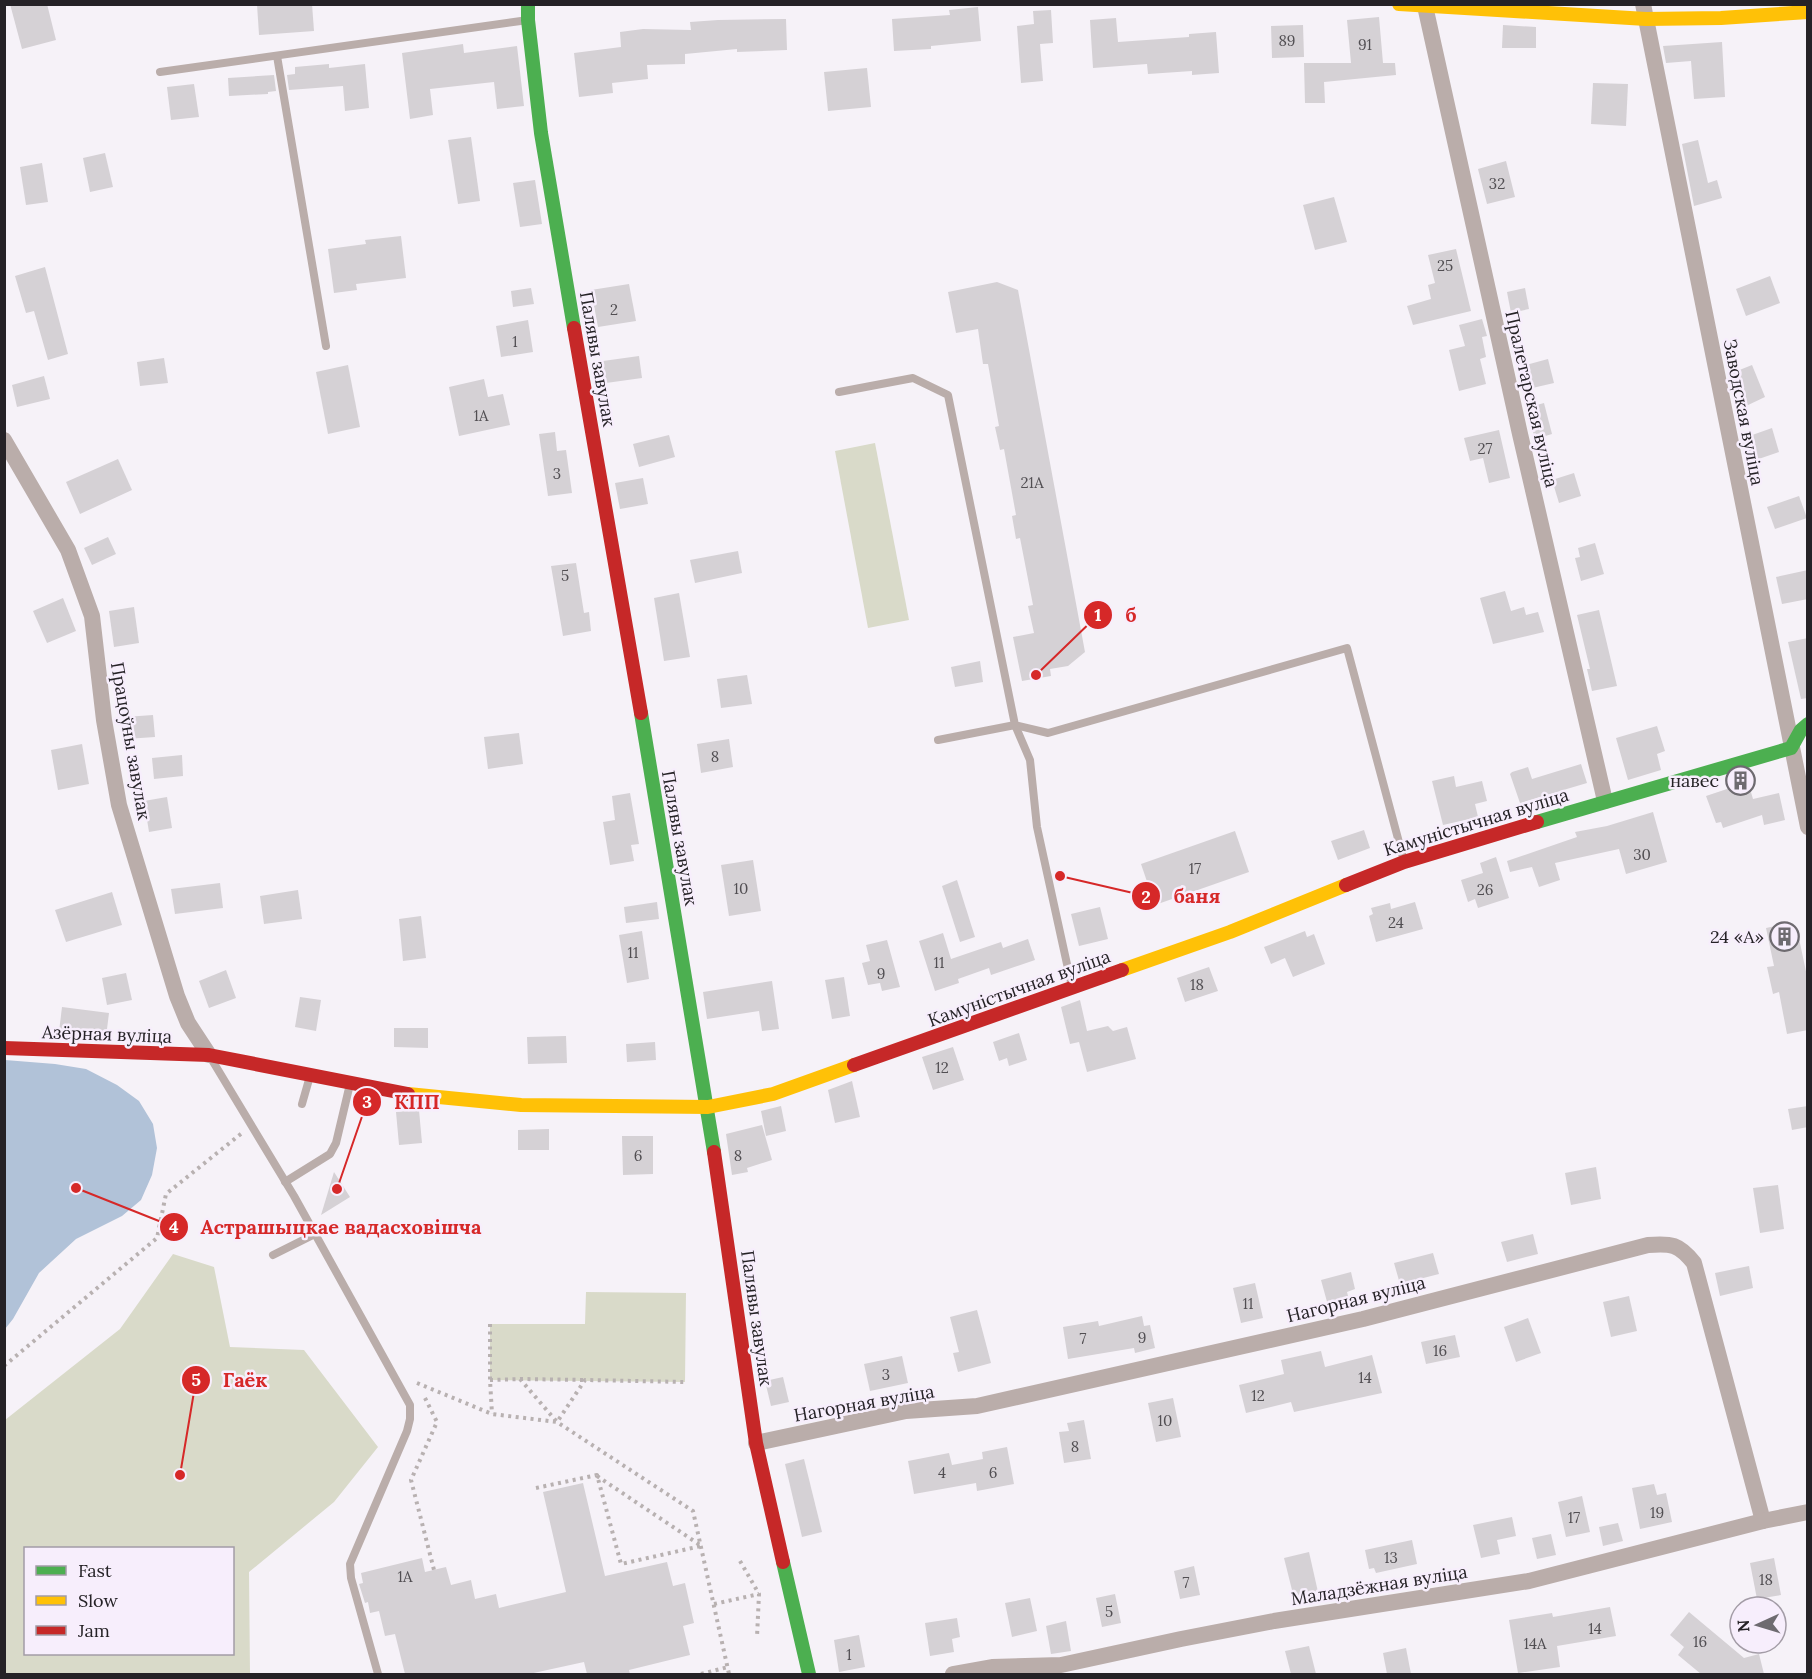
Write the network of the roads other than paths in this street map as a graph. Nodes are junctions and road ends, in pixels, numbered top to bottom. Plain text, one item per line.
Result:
1 (528, 4) edge
2 (1399, 4) edge
3 (1416, 5) edge
4 (1644, 12) edge
5 (1808, 12) edge
6 (528, 20) junction
7 (277, 56) junction
8 (160, 72) dead end
9 (326, 346) dead end
10 (839, 392) dead end
11 (4, 440) edge
12 (1808, 724) edge
13 (1015, 725) junction
14 (938, 740) dead end
15 (1791, 748) junction
16 (1605, 801) junction
17 (1808, 827) edge
18 (1404, 862) junction
19 (1072, 987) junction
20 (4, 1048) edge
21 (208, 1055) junction
22 (310, 1076) junction
23 (350, 1083) junction
24 (302, 1104) dead end
25 (708, 1107) junction
26 (285, 1182) junction
27 (315, 1234) junction
28 (273, 1255) dead end
29 (756, 1443) junction
30 (1808, 1512) edge
31 (1763, 1521) junction
32 (378, 1674) edge
33 (809, 1674) edge
34 (953, 1674) edge

1 - 6 street, Палявы завулак
2 - 3 street
3 - 4 street
3 - 16 street, Пралетарская вуліца
4 - 5 street
4 - 15 street, Заводская вуліца
6 - 7 lane
6 - 25 street, Палявы завулак
7 - 8 lane
7 - 9 lane
10 - 13 lane
11 - 21 street, Працоўны завулак
12 - 15 street
13 - 14 lane
13 - 18 lane
13 - 19 lane
15 - 16 street, Камуністычная вуліца
15 - 17 street, Заводская вуліца
16 - 18 street, Камуністычная вуліца
18 - 19 street, Камуністычная вуліца
19 - 25 street, Камуністычная вуліца
20 - 21 street, Азёрная вуліца
21 - 22 street, Камуністычная вуліца
21 - 26 lane
22 - 23 street, Камуністычная вуліца
22 - 24 lane
23 - 25 street, Камуністычная вуліца
23 - 26 lane
25 - 29 street, Палявы завулак
26 - 27 lane
27 - 28 lane
27 - 32 lane
29 - 31 street, Нагорная вуліца
29 - 33 street, Палявы завулак
30 - 31 street, Маладзёжная вуліца
31 - 34 street, Маладзёжная вуліца

